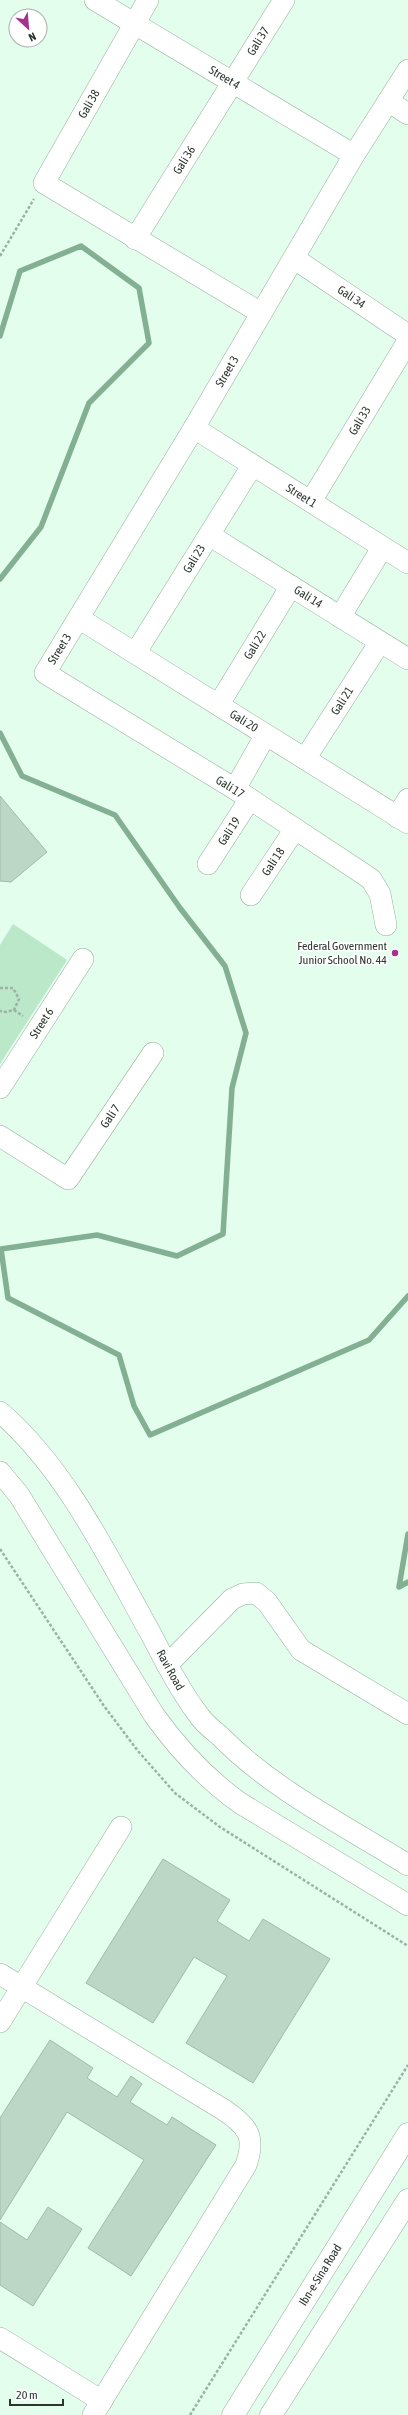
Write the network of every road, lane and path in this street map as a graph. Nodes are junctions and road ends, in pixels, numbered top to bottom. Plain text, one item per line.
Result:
1 (95, 0) edge
2 (148, 0) edge
3 (284, 0) edge
4 (135, 26) junction
5 (408, 70) edge
6 (234, 82) junction
7 (388, 101) junction
8 (408, 114) edge
9 (354, 155) junction
10 (44, 183) junction
11 (135, 238) junction
12 (0, 256) edge
13 (295, 259) junction
14 (261, 313) junction
15 (408, 335) edge
16 (408, 341) edge
17 (194, 428) junction
18 (252, 466) junction
19 (311, 501) junction
20 (209, 535) junction
21 (382, 548) junction
22 (408, 563) edge
23 (291, 586) junction
24 (340, 617) junction
25 (80, 619) junction
26 (380, 642) junction
27 (136, 652) junction
28 (408, 659) edge
29 (45, 673) joint
30 (219, 704) junction
31 (265, 736) junction
32 (305, 759) junction
33 (242, 794) junction
34 (408, 799) edge
35 (402, 820) edge
36 (295, 828) junction
37 (208, 864) dead end
38 (251, 894) dead end
39 (386, 924) dead end
40 (83, 959) dead end
41 (0, 988) edge
42 (14, 1010) junction
43 (0, 1011) edge
44 (28, 1020) dead end
45 (153, 1053) dead end
46 (0, 1088) edge
47 (0, 1136) edge
48 (0, 1412) edge
49 (0, 1472) edge
50 (167, 1665) junction
51 (408, 1714) edge
52 (121, 1827) dead end
53 (408, 1864) edge
54 (408, 1905) edge
55 (0, 1974) edge
56 (21, 1987) junction
57 (0, 2022) edge
58 (408, 2064) edge
59 (408, 2134) edge
60 (408, 2200) edge
61 (0, 2338) edge
62 (98, 2408) edge
63 (190, 2415) edge
64 (233, 2415) edge
65 (271, 2415) edge

1 - 4 street, Street 4
2 - 4 street, Gali 38
3 - 6 street, Gali 37
4 - 6 street, Street 4
4 - 10 street, Gali 38
5 - 7 street, Street 3
6 - 9 street, Street 4
6 - 11 street, Gali 36
7 - 8 street
7 - 9 street, Street 3
9 - 13 street, Street 3
10 - 11 street
10 - 12 path
11 - 14 street
13 - 14 street, Street 3
13 - 15 street, Gali 34
14 - 17 street, Street 3
16 - 19 street, Gali 33
17 - 18 street, Street 1
17 - 25 street, Street 3
18 - 19 street, Street 1
18 - 20 street, Gali 23
19 - 21 street, Street 1
20 - 23 street, Gali 14
20 - 27 street, Gali 23
21 - 22 street, Street 1
21 - 24 street
23 - 24 street, Gali 14
23 - 30 street, Gali 22
24 - 26 street, Gali 14
25 - 27 street, Gali 20
25 - 29 street, Street 3
26 - 28 street, Gali 14
26 - 32 street, Gali 21
27 - 30 street, Gali 20
29 - 33 street, Gali 17
30 - 31 street, Gali 20
31 - 32 street, Gali 20
31 - 33 street, Gali 19
32 - 35 street, Gali 20
33 - 36 street, Gali 17
33 - 37 street, Gali 19
34 - 35 street
36 - 38 street, Gali 18
36 - 39 street, Gali 17
40 - 46 street, Street 6
41 - 42 path
42 - 43 path
42 - 44 path
45 - 47 street, Gali 7
48 - 50 street, Ravi Road
49 - 54 street
50 - 51 street
50 - 53 street, Ravi Road
52 - 56 street
55 - 56 street
56 - 57 street
56 - 62 street
58 - 63 path
59 - 64 main road, Ibn-e-Sina Road
60 - 65 main road
61 - 62 street

